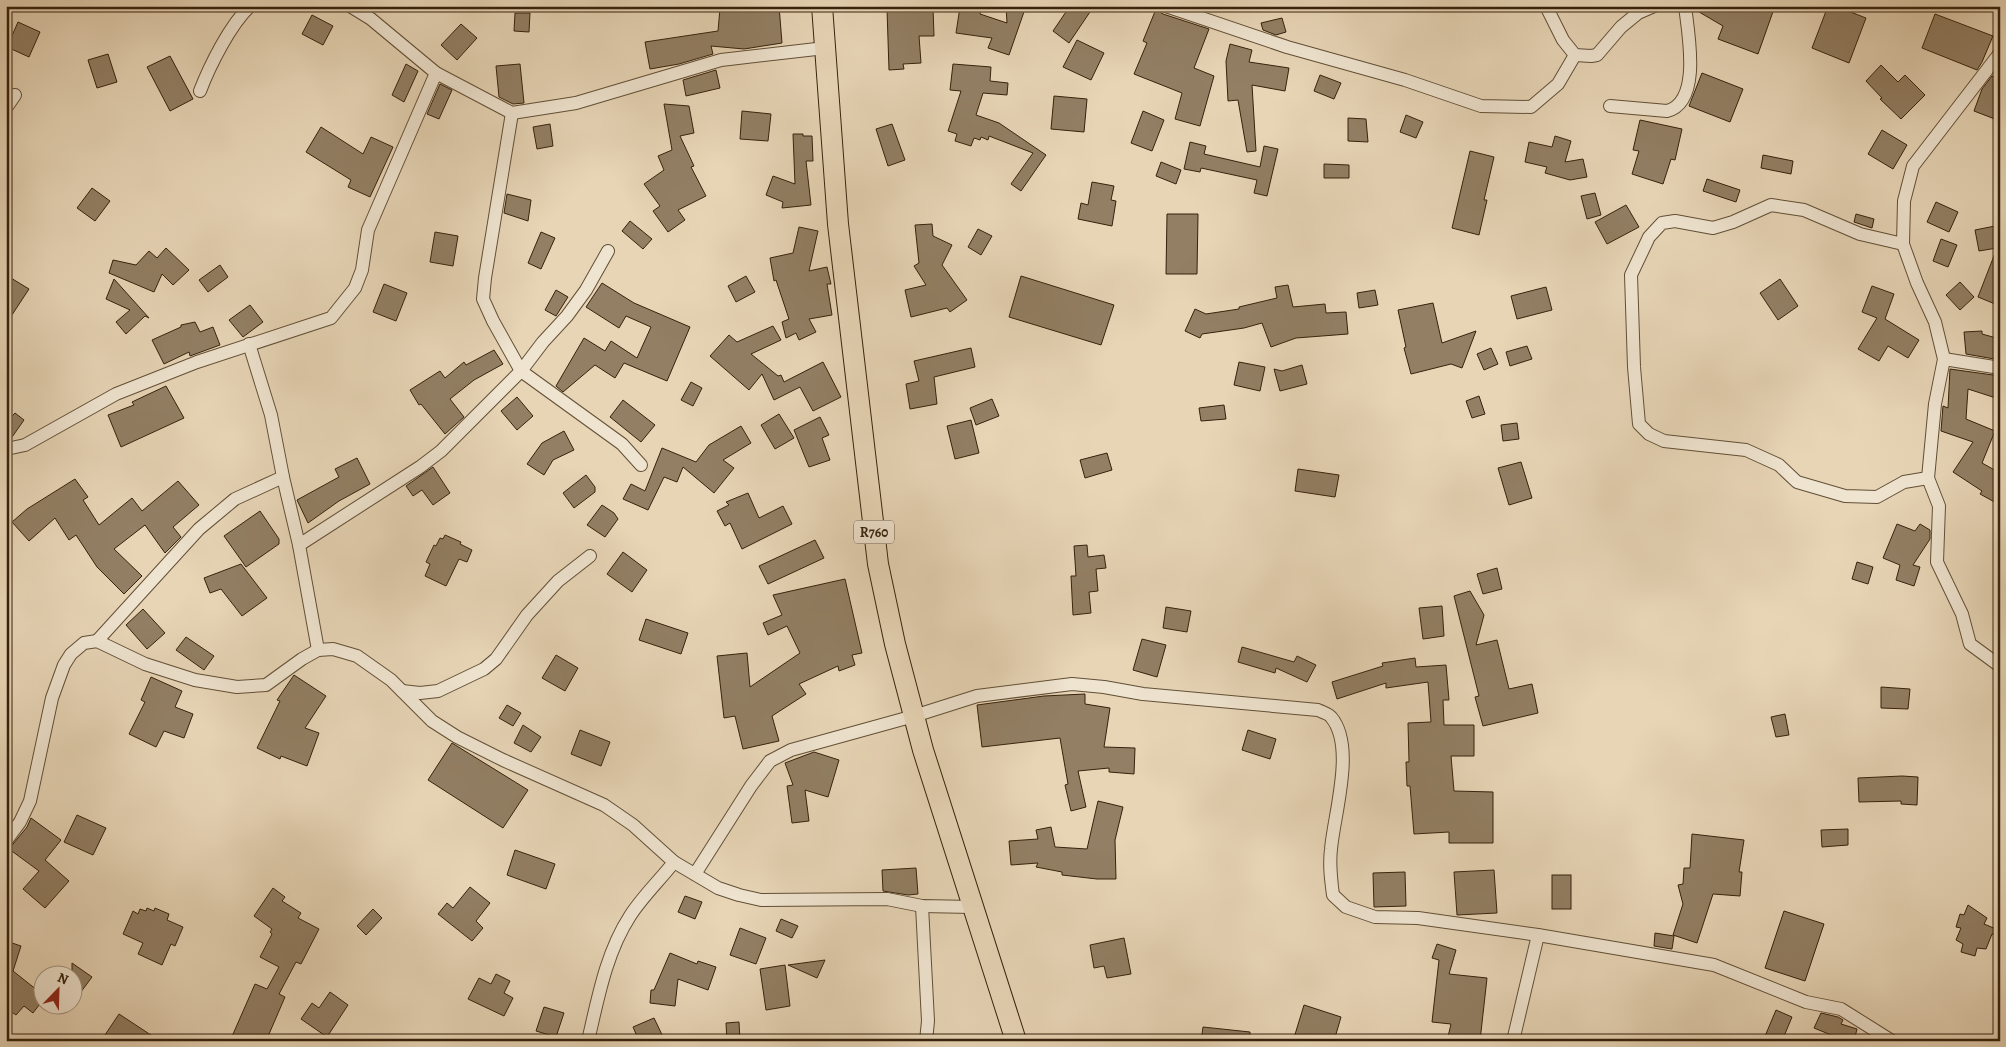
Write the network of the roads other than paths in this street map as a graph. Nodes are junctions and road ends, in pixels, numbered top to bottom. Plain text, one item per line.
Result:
1 (250, 6) edge
2 (350, 6) edge
3 (822, 6) edge
4 (1166, 6) edge
5 (1546, 6) edge
6 (1654, 6) edge
7 (1685, 6) edge
8 (825, 48) junction
9 (2000, 53) edge
10 (1575, 55) junction
11 (436, 73) junction
12 (200, 91) dead end
13 (15, 95) dead end
14 (1610, 106) dead end
15 (6, 108) edge
16 (512, 113) junction
17 (1903, 244) junction
18 (608, 251) dead end
19 (249, 344) junction
20 (1944, 359) junction
21 (2000, 368) edge
22 (521, 371) junction
23 (6, 447) edge
24 (641, 465) dead end
25 (283, 477) junction
26 (1928, 478) junction
27 (299, 545) junction
28 (590, 556) dead end
29 (97, 641) junction
30 (318, 650) junction
31 (2000, 666) edge
32 (402, 691) junction
33 (914, 716) junction
34 (6, 841) edge
35 (674, 862) junction
36 (695, 874) junction
37 (922, 906) junction
38 (972, 907) junction
39 (1538, 935) junction
40 (588, 1041) edge
41 (926, 1041) edge
42 (1016, 1041) edge
43 (1513, 1041) edge
44 (1892, 1041) edge

1 - 12 street
2 - 11 street
3 - 8 main road, R760
4 - 10 street
5 - 10 street
6 - 10 street
7 - 14 street
8 - 16 street
8 - 33 main road, R760
9 - 17 street
11 - 16 street
11 - 19 street
13 - 15 street
16 - 22 street
17 - 20 street
17 - 26 street
18 - 22 street
19 - 23 street
19 - 25 street
20 - 21 street
20 - 26 street
22 - 24 street
22 - 27 street
25 - 27 street
25 - 29 street
26 - 31 street
27 - 30 street
28 - 32 street
29 - 30 street
29 - 34 street
30 - 32 street
32 - 35 street
33 - 36 street
33 - 38 main road, R760
33 - 39 street
35 - 36 street
35 - 40 street
36 - 37 street
37 - 38 street
37 - 41 street
38 - 42 main road, R760
39 - 43 street
39 - 44 street

